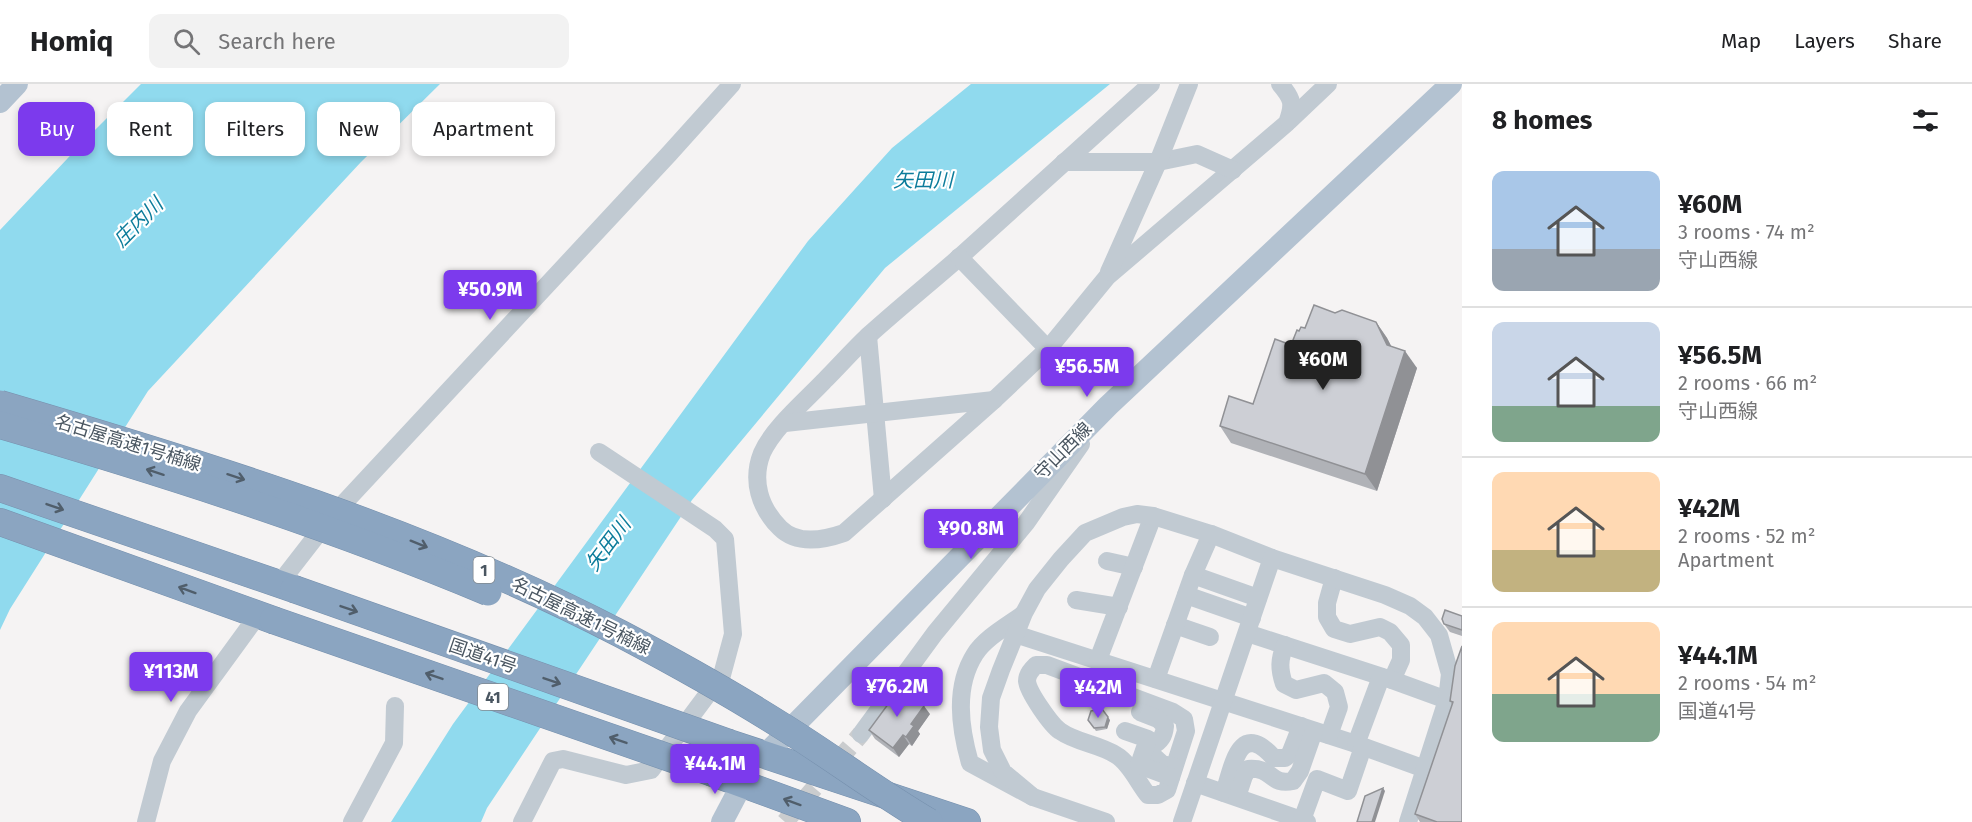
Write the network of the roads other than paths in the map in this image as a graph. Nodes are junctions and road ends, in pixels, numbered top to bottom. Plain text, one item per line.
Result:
1 (17, 84) edge
2 (732, 84) edge
3 (1151, 84) edge
4 (1189, 84) edge
5 (1280, 84) edge
6 (1328, 84) edge
7 (1451, 84) edge
8 (0, 102) edge
9 (1287, 123) junction
10 (1064, 162) junction
11 (1158, 162) junction
12 (1233, 170) junction
13 (959, 257) junction
14 (1107, 277) junction
15 (868, 336) junction
16 (1048, 349) junction
17 (994, 400) junction
18 (0, 404) edge
19 (1108, 406) junction
20 (874, 414) junction
21 (785, 423) junction
22 (0, 425) edge
23 (599, 452) dead end
24 (0, 488) edge
25 (883, 499) junction
26 (1153, 516) junction
27 (0, 522) edge
28 (1211, 534) junction
29 (1272, 558) junction
30 (1107, 561) dead end
31 (1134, 567) junction
32 (1193, 575) junction
33 (1334, 578) junction
34 (278, 584) junction
35 (1186, 595) junction
36 (1258, 598) junction
37 (1076, 600) dead end
38 (1119, 607) junction
39 (1024, 613) junction
40 (258, 615) junction
41 (1175, 625) junction
42 (1249, 625) junction
43 (1015, 634) junction
44 (1210, 637) dead end
45 (1285, 645) junction
46 (1098, 660) junction
47 (1151, 678) junction
48 (1387, 679) junction
49 (1447, 700) junction
50 (1224, 701) junction
51 (1135, 705) junction
52 (395, 706) dead end
53 (1125, 731) junction
54 (1314, 731) junction
55 (861, 734) tunnel mouth
56 (1359, 745) junction
57 (1116, 755) junction
58 (765, 756) junction
59 (1425, 769) junction
60 (1173, 772) junction
61 (1196, 783) junction
62 (742, 784) junction
63 (1230, 795) junction
64 (1032, 797) junction
65 (1305, 821) edge
66 (146, 822) edge
67 (352, 822) edge
68 (522, 822) edge
69 (723, 822) edge
70 (847, 822) edge
71 (909, 822) edge
72 (928, 822) edge
73 (967, 822) edge
74 (1106, 822) edge
75 (1182, 822) edge
76 (1408, 822) edge

1 - 8 main road
2 - 34 street
3 - 10 street
4 - 11 street
5 - 9 street
6 - 9 street
7 - 19 main road, 守山西線
9 - 12 street
10 - 11 street
10 - 13 street
11 - 12 street
11 - 14 street
12 - 14 street
13 - 15 street
13 - 16 street
14 - 16 street
15 - 20 street
15 - 21 street
16 - 17 street
17 - 20 street
17 - 25 street
18 -> 72 highway, 名古屋高速1号楠線 / 1, bridge
19 - 55 street
19 - 58 main road, 守山西線
20 - 21 street
20 - 25 street
21 - 25 street
71 -> 22 highway, 名古屋高速1号楠線 / 1, bridge
23 - 68 street
24 -> 34 highway, 国道41号 / 41
26 - 28 street
26 - 31 street
26 - 39 street
40 -> 27 highway, 国道41号 / 41
28 - 29 street
28 - 32 street
29 - 33 street
29 - 36 street
30 - 31 street
31 - 38 street
32 - 35 street
32 - 36 street
33 - 48 street
33 - 49 street
34 -> 58 highway, 国道41号 / 41, bridge
35 - 41 street
35 - 42 street
36 - 42 street
37 - 38 street
38 - 46 street
39 - 43 street
39 - 64 street
62 -> 40 highway, 国道41号 / 41, bridge
40 - 66 street
41 - 44 street
41 - 47 street
42 - 45 street
42 - 50 street
43 - 46 street
43 - 64 street
45 - 48 street
45 - 54 street
46 - 47 street
47 - 50 street
47 - 51 street
48 - 49 street
48 - 56 street
49 - 59 street
50 - 54 street
50 - 61 street
51 - 53 street
51 - 57 street
51 - 60 street
51 - 60 street
52 - 67 street
53 - 57 street
53 - 60 street
54 - 56 street
54 - 63 street
54 - 63 street
56 - 59 street
56 - 65 street
57 - 60 street
58 - 73 highway, 国道41号 / 41
59 - 76 street
61 - 63 street
61 - 75 street
62 - 69 main road
70 -> 62 highway, 国道41号 / 41
63 - 65 street
64 - 74 street

